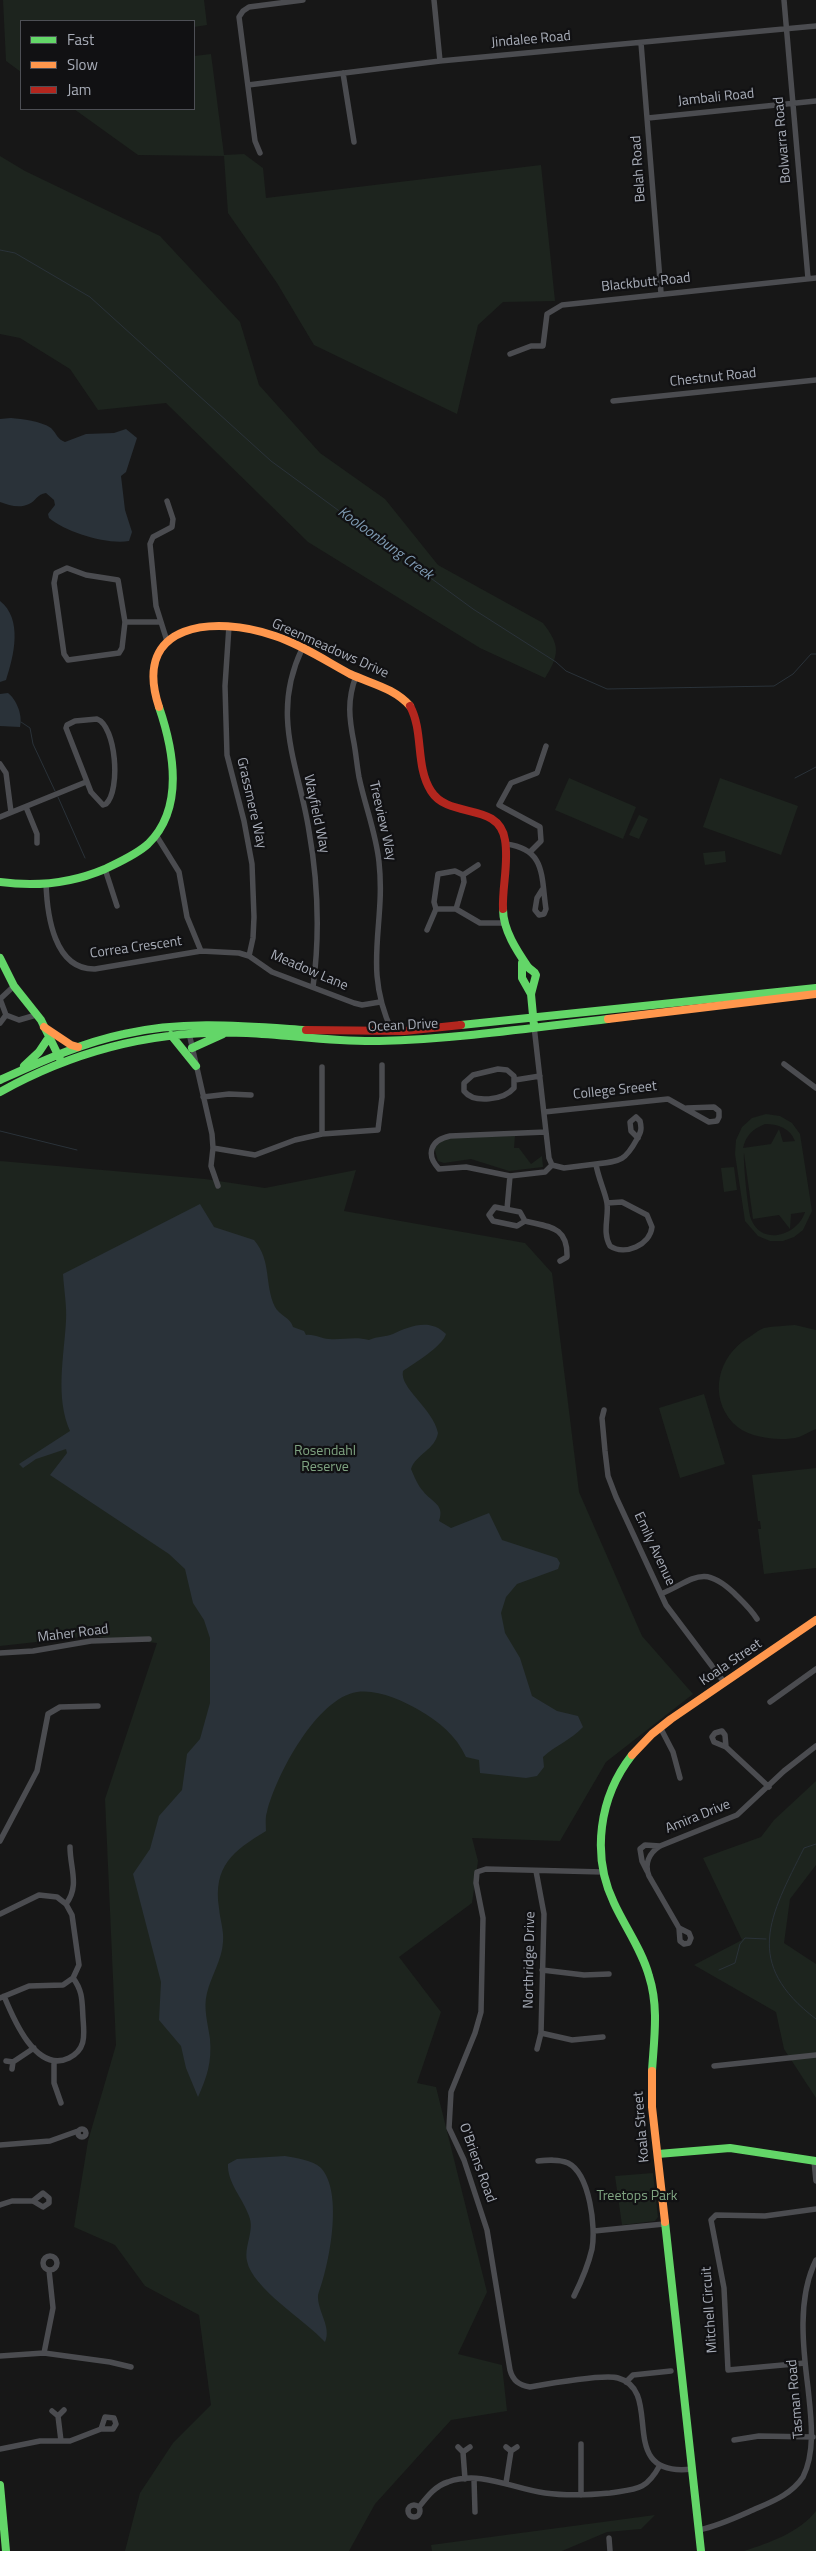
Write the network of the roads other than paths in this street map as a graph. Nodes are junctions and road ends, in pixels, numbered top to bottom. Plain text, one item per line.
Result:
1 (303, 0) edge
2 (434, 0) edge
3 (784, 0) edge
4 (261, 2) edge
5 (816, 26) edge
6 (786, 29) junction
7 (641, 43) junction
8 (440, 61) junction
9 (343, 73) junction
10 (248, 86) junction
11 (816, 101) edge
12 (793, 103) junction
13 (648, 118) junction
14 (354, 142) dead end
15 (260, 153) dead end
16 (808, 278) junction
17 (816, 278) edge
18 (661, 293) junction
19 (510, 354) dead end
20 (816, 380) edge
21 (613, 401) dead end
22 (167, 501) dead end
23 (125, 622) junction
24 (160, 622) junction
25 (229, 626) junction
26 (167, 641) junction
27 (302, 649) junction
28 (356, 676) junction
29 (546, 746) dead end
30 (0, 764) edge
31 (86, 782) junction
32 (26, 807) junction
33 (11, 812) junction
34 (0, 817) edge
35 (156, 835) junction
36 (37, 843) dead end
37 (506, 844) junction
38 (531, 852) junction
39 (478, 865) dead end
40 (105, 869) junction
41 (463, 875) junction
42 (0, 882) edge
43 (46, 883) junction
44 (542, 890) dead end
45 (117, 906) dead end
46 (436, 909) junction
47 (456, 909) junction
48 (504, 923) junction
49 (427, 930) dead end
50 (201, 951) junction
51 (249, 956) junction
52 (0, 958) edge
53 (526, 970) junction
54 (530, 983) junction
55 (14, 986) junction
56 (313, 986) junction
57 (816, 988) edge
58 (816, 994) edge
59 (380, 1002) junction
60 (6, 1014) junction
61 (37, 1016) junction
62 (534, 1018) junction
63 (0, 1023) edge
64 (534, 1026) junction
65 (44, 1027) junction
66 (188, 1029) junction
67 (392, 1031) junction
68 (227, 1033) junction
69 (171, 1035) junction
70 (47, 1040) junction
71 (78, 1047) junction
72 (192, 1048) junction
73 (58, 1059) junction
74 (784, 1064) dead end
75 (382, 1065) dead end
76 (196, 1066) junction
77 (322, 1067) dead end
78 (19, 1071) junction
79 (540, 1076) junction
80 (0, 1080) edge
81 (515, 1080) junction
82 (816, 1088) edge
83 (0, 1092) edge
84 (251, 1095) dead end
85 (203, 1097) junction
86 (687, 1108) junction
87 (544, 1112) junction
88 (546, 1132) junction
89 (322, 1134) junction
90 (640, 1136) dead end
91 (213, 1148) junction
92 (596, 1164) junction
93 (552, 1165) junction
94 (510, 1176) junction
95 (218, 1186) dead end
96 (607, 1203) junction
97 (507, 1209) junction
98 (525, 1221) junction
99 (560, 1261) dead end
100 (604, 1410) dead end
101 (661, 1594) junction
102 (757, 1619) dead end
103 (816, 1620) edge
104 (149, 1639) dead end
105 (0, 1653) edge
106 (816, 1669) edge
107 (724, 1682) junction
108 (770, 1702) dead end
109 (98, 1706) dead end
110 (660, 1727) junction
111 (816, 1746) edge
112 (726, 1747) dead end
113 (680, 1778) dead end
114 (769, 1787) junction
115 (0, 1841) edge
116 (660, 1846) junction
117 (70, 1847) dead end
118 (640, 1856) junction
119 (649, 1857) junction
120 (536, 1871) junction
121 (603, 1872) junction
122 (648, 1872) junction
123 (66, 1904) junction
124 (0, 1914) edge
125 (679, 1928) dead end
126 (542, 1970) junction
127 (609, 1974) dead end
128 (73, 1978) junction
129 (2, 1997) edge
130 (541, 2033) junction
131 (603, 2037) dead end
132 (34, 2048) junction
133 (537, 2049) dead end
134 (816, 2055) edge
135 (6, 2060) dead end
136 (54, 2061) junction
137 (714, 2066) dead end
138 (61, 2103) dead end
139 (78, 2131) dead end
140 (0, 2145) edge
141 (658, 2154) junction
142 (538, 2161) dead end
143 (815, 2161) edge
144 (816, 2180) edge
145 (33, 2200) dead end
146 (0, 2205) edge
147 (816, 2210) edge
148 (664, 2224) junction
149 (594, 2231) junction
150 (816, 2260) edge
151 (49, 2270) dead end
152 (574, 2296) dead end
153 (44, 2353) junction
154 (1, 2357) edge
155 (805, 2363) junction
156 (131, 2367) dead end
157 (671, 2371) dead end
158 (626, 2382) junction
159 (64, 2410) dead end
160 (52, 2411) dead end
161 (58, 2416) junction
162 (101, 2429) dead end
163 (813, 2437) junction
164 (734, 2440) dead end
165 (61, 2441) junction
166 (581, 2444) dead end
167 (458, 2447) dead end
168 (470, 2447) dead end
169 (517, 2447) dead end
170 (0, 2449) edge
171 (463, 2452) junction
172 (660, 2466) junction
173 (692, 2469) junction
174 (474, 2478) junction
175 (465, 2479) junction
176 (506, 2483) junction
177 (0, 2485) edge
178 (581, 2495) junction
179 (419, 2507) dead end
180 (475, 2512) dead end
181 (699, 2530) junction
182 (609, 2538) dead end
183 (6, 2551) edge
184 (610, 2551) edge
185 (702, 2551) edge

1 - 4 street
2 - 8 street
3 - 6 street, Bolwarra Road
4 - 10 street
5 - 6 street, Jindalee Road
6 - 7 street, Jindalee Road
6 - 12 street, Bolwarra Road
7 - 8 street, Jindalee Road
7 - 13 street, Belah Road
8 - 9 street, Jindalee Road
9 - 10 street, Jindalee Road
9 - 14 street
10 - 15 street
11 - 12 street, Jambali Road
12 - 13 street, Jambali Road
12 - 16 street, Bolwarra Road
13 - 18 street, Belah Road
16 - 17 street, Blackbutt Road
16 - 18 street, Blackbutt Road
18 - 19 street, Blackbutt Road
20 - 21 street, Chestnut Road
22 - 24 street
23 - 23 street
23 - 24 street
24 - 26 street
25 - 26 street, Greenmeadows Drive
25 - 27 street, Greenmeadows Drive
25 - 51 street, Grassmere Way
26 - 35 street
27 - 28 street, Greenmeadows Drive
27 - 56 street, Wayfield Way
28 - 37 street, Greenmeadows Drive
28 - 59 street, Treeview Way
29 - 38 street
30 - 33 street
31 - 31 street
31 - 32 street
32 - 33 street
32 - 36 street
33 - 34 street
35 - 40 street
35 - 50 street
37 - 38 street
37 - 48 street, Greenmeadows Drive
38 - 44 street
39 - 41 street
40 - 43 street
40 - 45 street
41 - 46 street
41 - 47 street
42 - 43 street
43 - 50 street, Correa Crescent
46 - 47 street
46 - 49 street
47 - 48 street
48 - 53 street, Greenmeadows Drive
50 - 51 street, Meadow Lane
51 - 56 street, Meadow Lane
52 - 55 street
53 - 54 street, Greenmeadows Drive
53 - 54 street, Greenmeadows Drive
54 - 62 street, Greenmeadows Drive
55 - 60 street
55 - 61 street
56 - 59 street, Meadow Lane
57 - 62 street, Ocean Drive
58 - 64 street, Ocean Drive
59 - 67 street, Treeview Way
60 - 61 street
60 - 63 street
61 - 65 street
61 - 70 street
62 - 64 street, Greenmeadows Drive
62 - 67 street, Ocean Drive
64 - 68 street, Ocean Drive
64 - 79 street
65 - 71 street
65 - 73 street
66 - 67 street, Ocean Drive
66 - 68 street, Ocean Drive
66 - 69 street, Ocean Drive
66 - 71 street, Ocean Drive
66 - 72 street
68 - 72 street
69 - 73 street, Ocean Drive
69 - 76 street
70 - 73 street
70 - 78 street
71 - 73 street, Ocean Drive
72 - 76 street
73 - 78 street, Ocean Drive
73 - 83 street, Ocean Drive
74 - 82 street
75 - 89 street
76 - 85 street
77 - 89 street
78 - 80 street, Ocean Drive
79 - 81 street
79 - 87 street
81 - 81 street
84 - 85 street
85 - 91 street
86 - 86 street
86 - 87 street, College Sreeet
87 - 88 street
88 - 93 street
88 - 94 street
89 - 91 street
90 - 92 street
91 - 95 street
92 - 93 street
92 - 96 street
93 - 94 street
94 - 97 street
96 - 96 street
97 - 98 street
97 - 98 street
98 - 99 street
100 - 101 street, Emily Avenue
101 - 102 street
101 - 107 street, Emily Avenue
103 - 107 street, Koala Street
104 - 105 street, Maher Road
106 - 108 street
107 - 110 street, Koala Street
109 - 115 street
110 - 113 street
110 - 121 street, Koala Street
111 - 114 street, Amira Drive
112 - 114 street
114 - 116 street, Amira Drive
116 - 118 street
116 - 119 street, Amira Drive
117 - 123 street
118 - 119 street
118 - 122 street
119 - 122 street
120 - 121 street, O'Briens Road
120 - 126 street, Northridge Drive
120 - 158 street, O'Briens Road
121 - 141 street, Koala Street
122 - 125 street
123 - 124 street
123 - 128 street
126 - 127 street
126 - 130 street, Northridge Drive
128 - 129 street
128 - 136 street
129 - 132 street
130 - 131 street
130 - 133 street, Northridge Drive
132 - 135 street
132 - 136 street
134 - 137 street
136 - 138 street
139 - 140 street
141 - 143 street
141 - 148 street, Koala Street
142 - 149 street
143 - 144 street
145 - 146 street
147 - 155 street, Mitchell Circuit
148 - 149 street
148 - 173 street, Koala Street
149 - 152 street
150 - 155 street, Tasman Road
151 - 153 street
153 - 154 street
153 - 156 street
155 - 163 street, Tasman Road
157 - 158 street
158 - 172 street
159 - 161 street
160 - 161 street
161 - 165 street
162 - 165 street
163 - 164 street
163 - 181 street, Tasman Road
165 - 170 street
166 - 178 street
167 - 171 street
168 - 171 street
169 - 176 street
171 - 175 street
172 - 173 street
172 - 178 street
173 - 181 street, Koala Street
174 - 175 street
174 - 176 street
174 - 180 street
175 - 179 street
176 - 178 street
177 - 183 street
181 - 185 street, Koala Street
182 - 184 street

